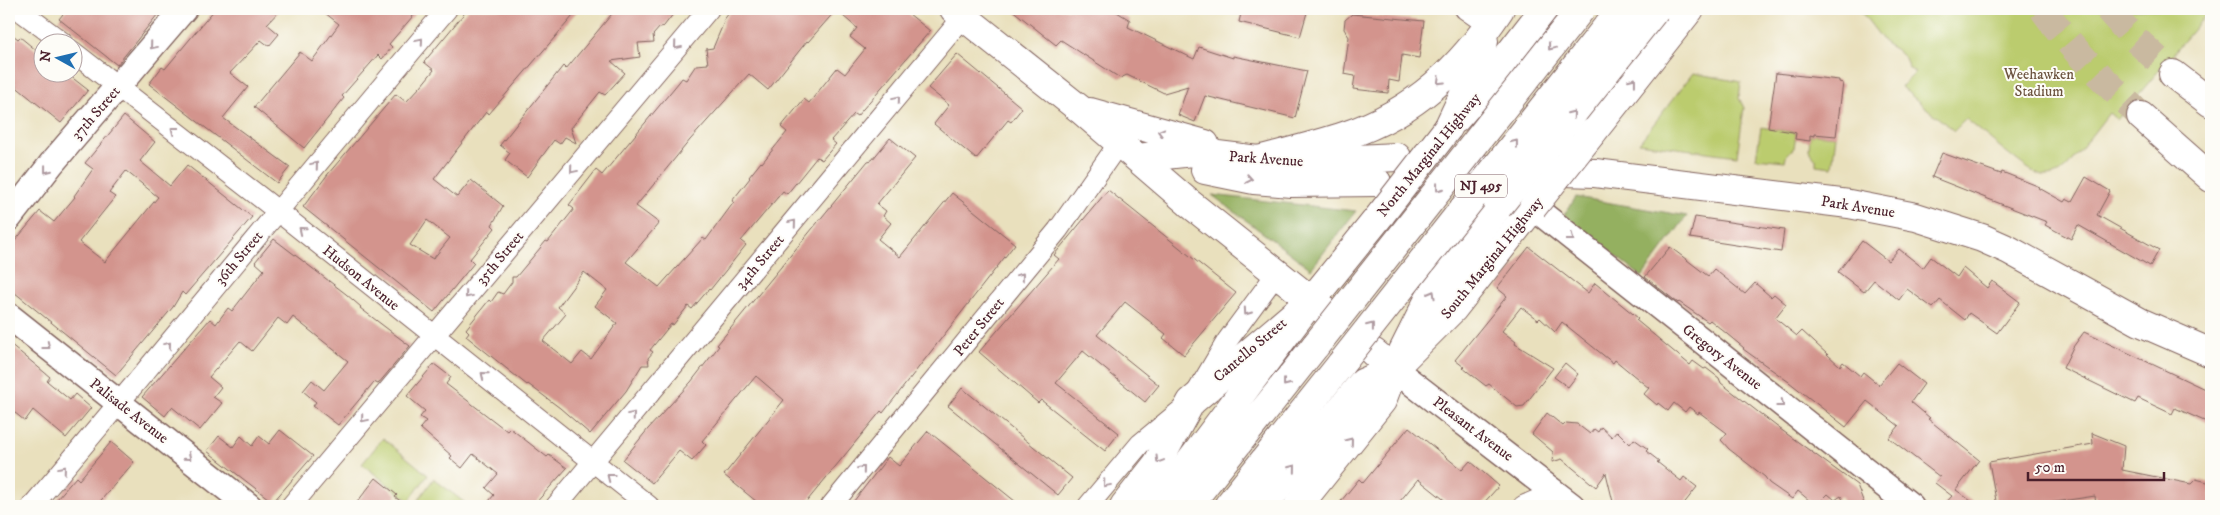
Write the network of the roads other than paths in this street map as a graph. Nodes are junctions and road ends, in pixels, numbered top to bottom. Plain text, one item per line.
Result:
1 (18, 9) edge
2 (184, 9) edge
3 (447, 9) edge
4 (709, 9) edge
5 (1464, 9) edge
6 (1544, 9) edge
7 (1581, 9) edge
8 (1621, 9) edge
9 (1656, 9) edge
10 (1690, 9) edge
11 (959, 13) edge
12 (1494, 17) edge
13 (49, 32) edge
14 (82, 59) edge
15 (2174, 74) tunnel mouth
16 (118, 86) junction
17 (2211, 103) edge
18 (1081, 110) junction
19 (2141, 116) tunnel mouth
20 (1448, 128) junction
21 (1128, 150) junction
22 (1396, 158) dead end
23 (1258, 160) junction
24 (1475, 170) dead end
25 (2211, 178) edge
26 (1377, 182) dead end
27 (1533, 208) junction
28 (277, 211) junction
29 (9, 218) edge
30 (1277, 273) junction
31 (1319, 307) junction
32 (9, 316) edge
33 (435, 336) junction
34 (2211, 353) edge
35 (1384, 360) junction
36 (1191, 402) junction
37 (120, 403) junction
38 (593, 462) junction
39 (1564, 499) edge
40 (32, 506) edge
41 (250, 506) edge
42 (291, 506) edge
43 (556, 506) edge
44 (649, 506) edge
45 (831, 506) edge
46 (1088, 506) edge
47 (1124, 506) edge
48 (1157, 506) edge
49 (1188, 506) edge
50 (1228, 506) edge
51 (1263, 506) edge
52 (1298, 506) edge
53 (1523, 506) edge
54 (1911, 506) edge

1 - 13 street
2 -> 16 street, 37th Street
28 -> 3 street, 36th Street
4 -> 33 street, 35th Street
5 - 12 street
6 - 20 main road, North Marginal Highway
7 -> 49 main road, NJ 495, bridge
50 -> 8 main road, NJ 495, bridge
35 -> 9 main road, bridge
27 -> 10 main road, South Marginal Highway, bridge
11 - 18 main road
38 -> 11 street, 34th Street
12 - 20 main road
12 -> 23 main road
14 - 16 street, Hudson Avenue
15 - 17 main road
28 -> 16 street, Hudson Avenue
16 -> 29 street, 37th Street
18 - 21 main road
23 -> 18 main road
19 - 25 main road
20 - 31 main road, North Marginal Highway, bridge
21 - 23 main road, Park Avenue
21 -> 26 main road, Park Avenue
21 - 30 main road
45 -> 21 street, Peter Street
22 - 23 main road, Park Avenue
24 - 34 main road, Park Avenue
27 - 35 main road, South Marginal Highway
27 -> 54 street, Gregory Avenue
33 -> 28 street, Hudson Avenue
37 -> 28 street, 36th Street
30 - 31 main road
30 -> 36 street, Cantello Street
31 - 36 main road, Cantello Street
31 - 48 main road
32 -> 37 street, Palisade Avenue
38 -> 33 street, Hudson Avenue
33 -> 42 street, 35th Street
35 - 39 street, Pleasant Avenue
51 -> 35 main road
52 -> 35 main road, South Marginal Highway
36 -> 46 street, Cantello Street
36 -> 47 main road, Cantello Street
40 -> 37 street, 36th Street
37 -> 41 street, Palisade Avenue
38 - 43 street, 34th Street
44 -> 38 street, Hudson Avenue
39 - 53 street

